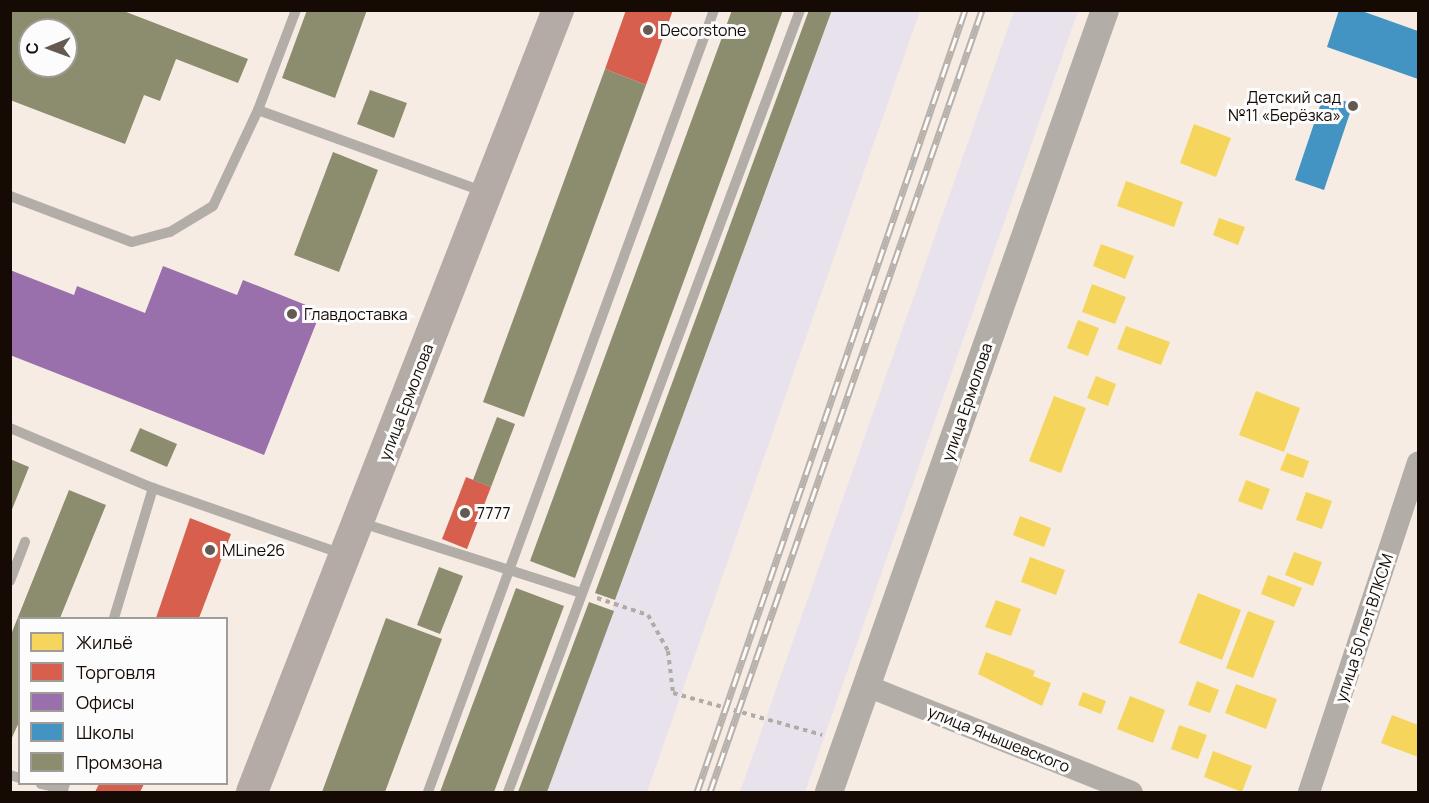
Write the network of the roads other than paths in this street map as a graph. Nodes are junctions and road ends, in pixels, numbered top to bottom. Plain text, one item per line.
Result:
1 (296, 10) edge
2 (558, 10) edge
3 (714, 10) edge
4 (800, 10) edge
5 (1105, 10) edge
6 (258, 110) junction
7 (488, 193) junction
8 (10, 196) edge
9 (10, 428) edge
10 (1419, 463) edge
11 (153, 488) junction
12 (358, 522) junction
13 (25, 542) dead end
14 (346, 555) junction
15 (511, 570) junction
16 (10, 580) edge
17 (582, 593) junction
18 (114, 617) edge
19 (867, 686) junction
20 (48, 785) edge
21 (64, 785) edge
22 (252, 792) edge
23 (428, 792) edge
24 (508, 792) edge
25 (829, 792) edge
26 (1132, 792) edge
27 (1310, 792) edge

1 - 6 lane
2 - 7 main road, улица Ермолова
3 - 15 lane
4 - 17 lane
5 - 19 street, улица Ермолова
6 - 7 lane
6 - 8 lane
7 - 12 main road, улица Ермолова
9 - 11 lane
10 - 27 street, улица 50 лет ВЛКСМ
11 - 14 lane
11 - 18 lane
12 - 14 main road, улица Ермолова
12 - 15 lane
13 - 16 lane
14 - 22 main road, улица Ермолова
15 - 17 lane
15 - 23 lane
17 - 24 lane
19 - 25 street, улица Ермолова
19 - 26 street, улица Янышевского
20 - 21 lane

